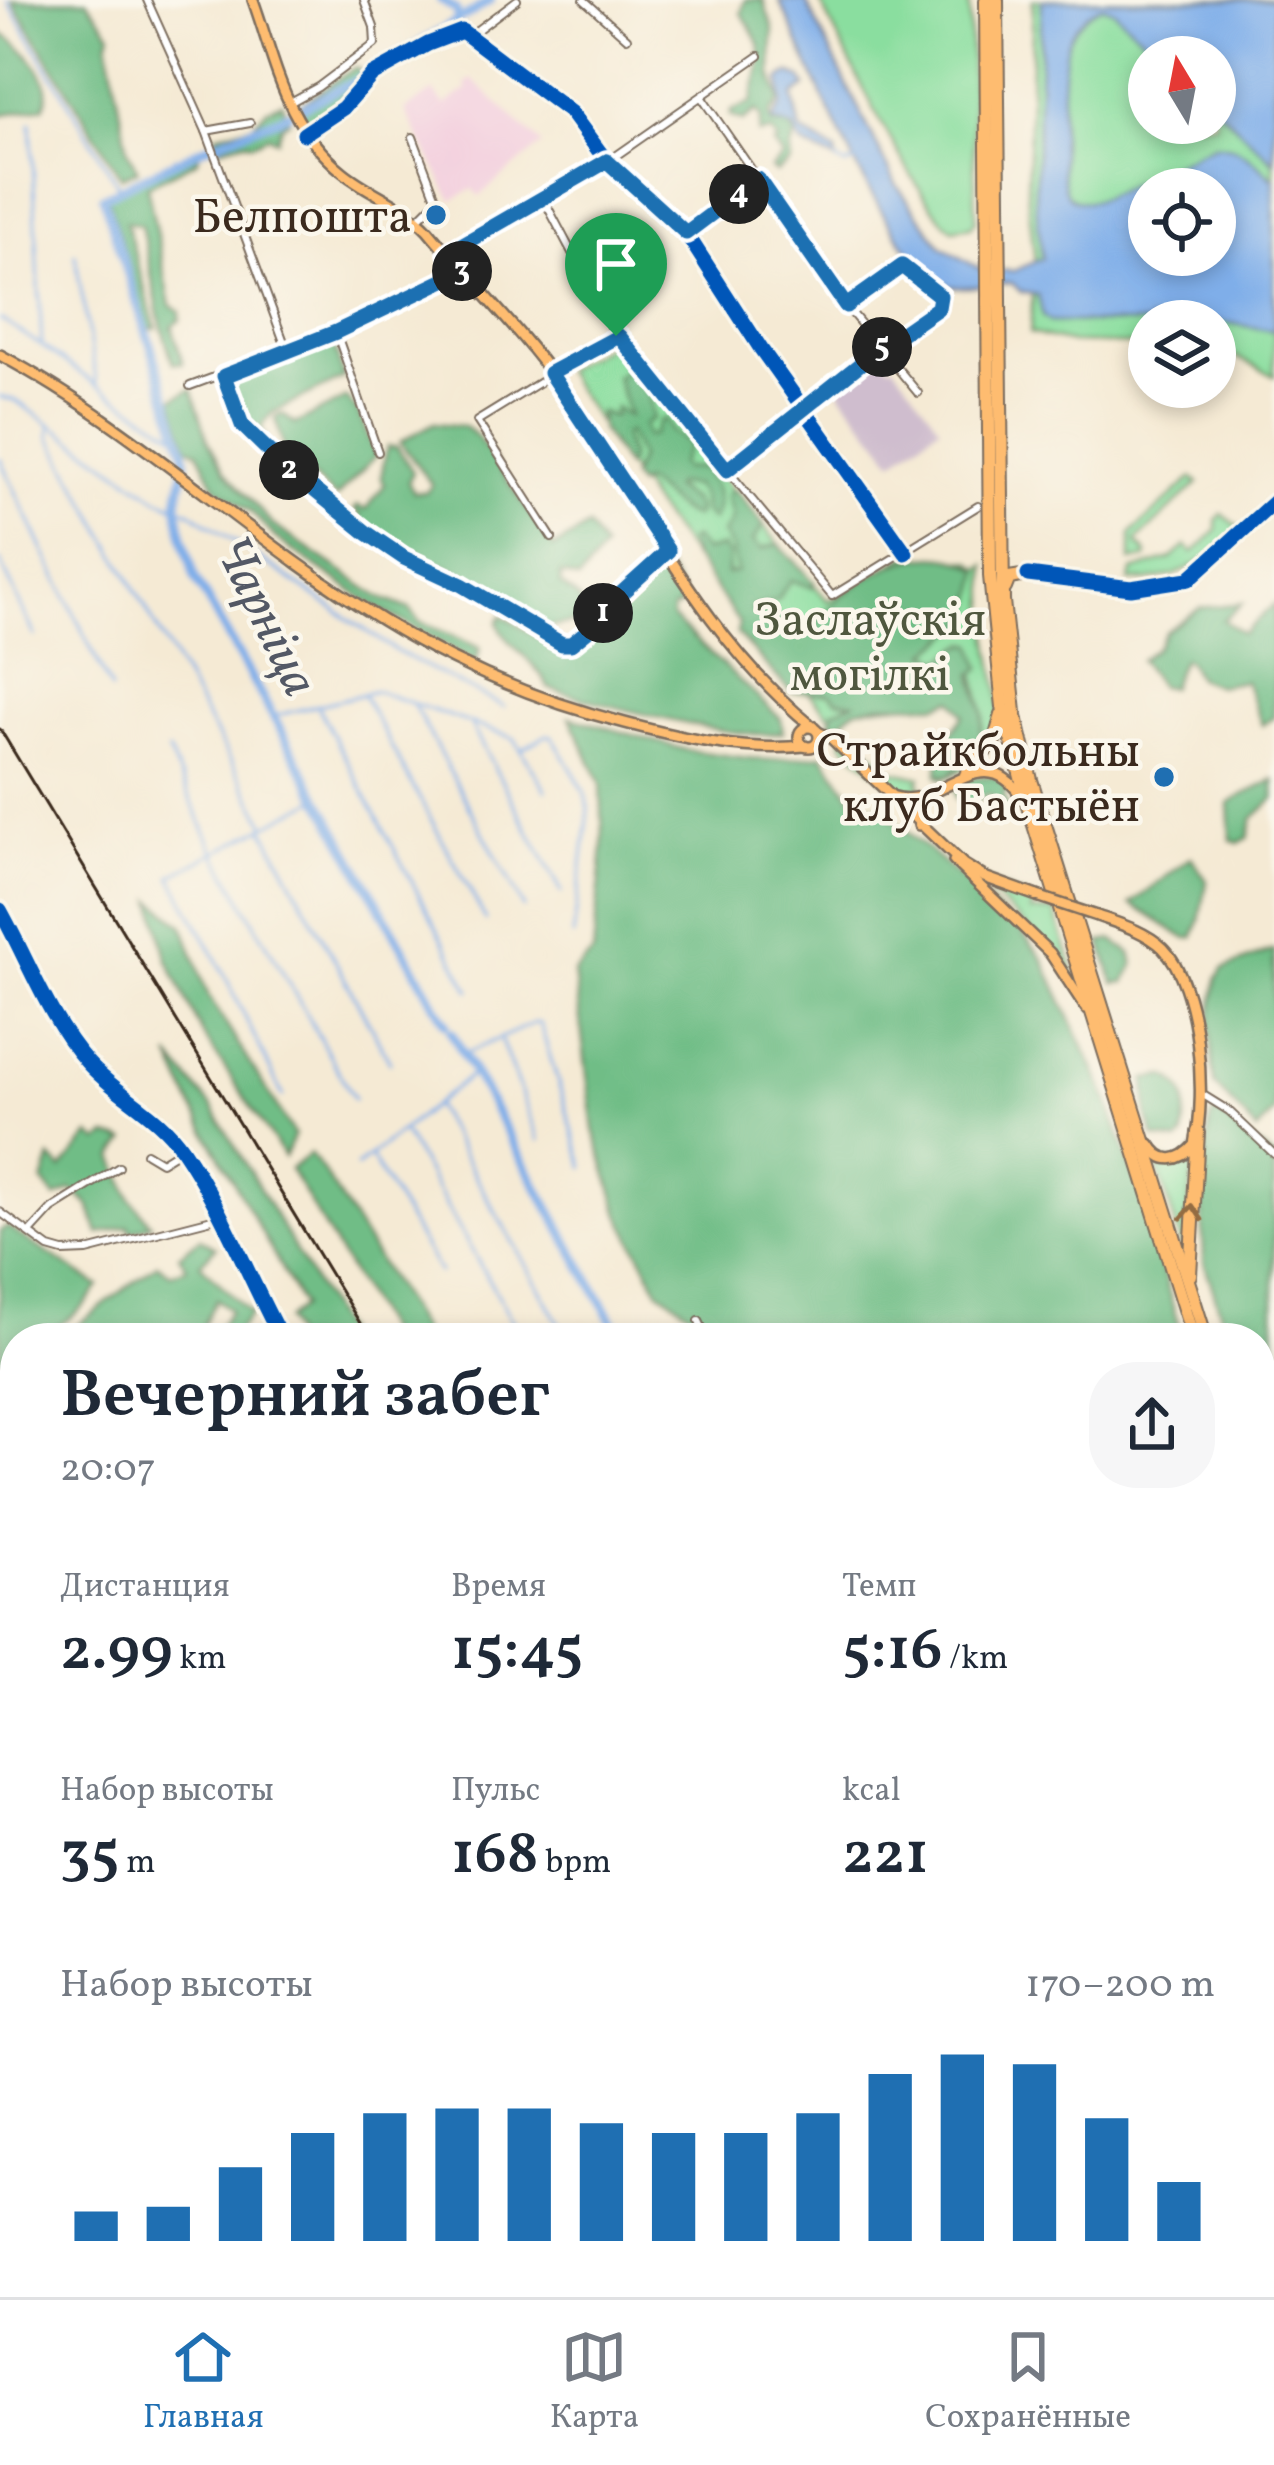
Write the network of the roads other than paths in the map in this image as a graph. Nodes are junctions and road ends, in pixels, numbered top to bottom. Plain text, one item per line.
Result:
1 (147, 0) edge
2 (253, 0) edge
3 (364, 0) edge
4 (517, 0) edge
5 (584, 0) edge
6 (986, 0) edge
7 (998, 0) edge
8 (465, 34) junction
9 (627, 38) dead end
10 (759, 56) dead end
11 (702, 98) junction
12 (289, 103) junction
13 (250, 123) dead end
14 (206, 130) junction
15 (304, 134) junction
16 (413, 137) dead end
17 (607, 161) junction
18 (758, 179) junction
19 (542, 196) junction
20 (418, 219) junction
21 (686, 233) junction
22 (448, 254) junction
23 (994, 262) junction
24 (463, 271) junction
25 (995, 301) junction
26 (846, 306) junction
27 (336, 332) junction
28 (616, 336) junction
29 (879, 349) junction
30 (287, 350) junction
31 (0, 355) edge
32 (550, 373) junction
33 (224, 376) junction
34 (190, 386) dead end
35 (918, 393) dead end
36 (804, 411) junction
37 (378, 452) dead end
38 (727, 470) junction
39 (1274, 502) edge
40 (978, 506) dead end
41 (552, 538) dead end
42 (1002, 547) junction
43 (668, 551) junction
44 (906, 554) junction
45 (1028, 574) junction
46 (1003, 601) junction
47 (1003, 707) junction
48 (796, 713) junction
49 (816, 730) junction
50 (804, 740) junction
51 (847, 757) junction
52 (966, 775) junction
53 (914, 802) junction
54 (1029, 809) junction
55 (945, 850) junction
56 (0, 910) edge
57 (1102, 1046) junction
58 (1200, 1093) junction
59 (1140, 1123) junction
60 (1198, 1132) junction
61 (182, 1149) junction
62 (146, 1153) dead end
63 (1274, 1154) edge
64 (118, 1167) dead end
65 (0, 1212) edge
66 (220, 1217) junction
67 (31, 1232) junction
68 (1192, 1294) junction
69 (273, 1323) edge
70 (1188, 1323) edge
71 (1201, 1323) edge

1 - 14 street
2 - 12 main road
3 - 12 street
4 - 8 street
5 - 9 street
6 - 23 highway
7 - 23 highway
8 - 15 street
8 - 17 street
10 - 11 street
11 - 17 street
11 - 18 street
12 - 15 main road
13 - 14 street
14 - 30 street
15 - 20 main road
16 - 20 street
17 - 19 street
17 - 21 street
18 - 21 street
18 - 26 street
19 - 22 street
19 - 28 street
20 - 22 main road
21 - 36 street
22 - 24 main road
23 - 25 highway
24 - 27 street
24 - 32 main road
25 - 42 highway
25 - 47 highway
26 - 29 street
26 - 29 street
27 - 30 street
27 - 37 street
28 - 32 street
28 - 38 street
29 - 35 street
29 - 36 street
30 - 33 street
31 - 50 main road
32 - 41 street
32 - 43 main road
33 - 34 street
33 - 43 street
36 - 38 street
36 - 44 street
38 - 44 street
39 - 45 street
40 - 44 street
42 - 45 highway
42 - 46 highway
43 - 48 main road
45 - 46 highway
46 - 59 highway
47 - 52 highway
47 - 54 highway
48 - 49 main road
48 - 50 main road
49 - 50 main road
49 - 50 main road
49 - 51 main road
50 - 51 main road
51 - 53 main road
52 - 53 main road
52 - 54 main road
53 - 55 main road
54 - 57 highway
55 - 57 main road
55 - 58 main road, bridge
56 - 61 street
57 - 70 highway
58 - 60 main road
58 - 63 street
59 - 60 main road
59 - 68 highway
68 -> 60 highway
61 - 62 street
61 - 66 street
64 - 67 street
65 - 67 street
66 - 67 street
66 - 69 street
68 - 71 highway

